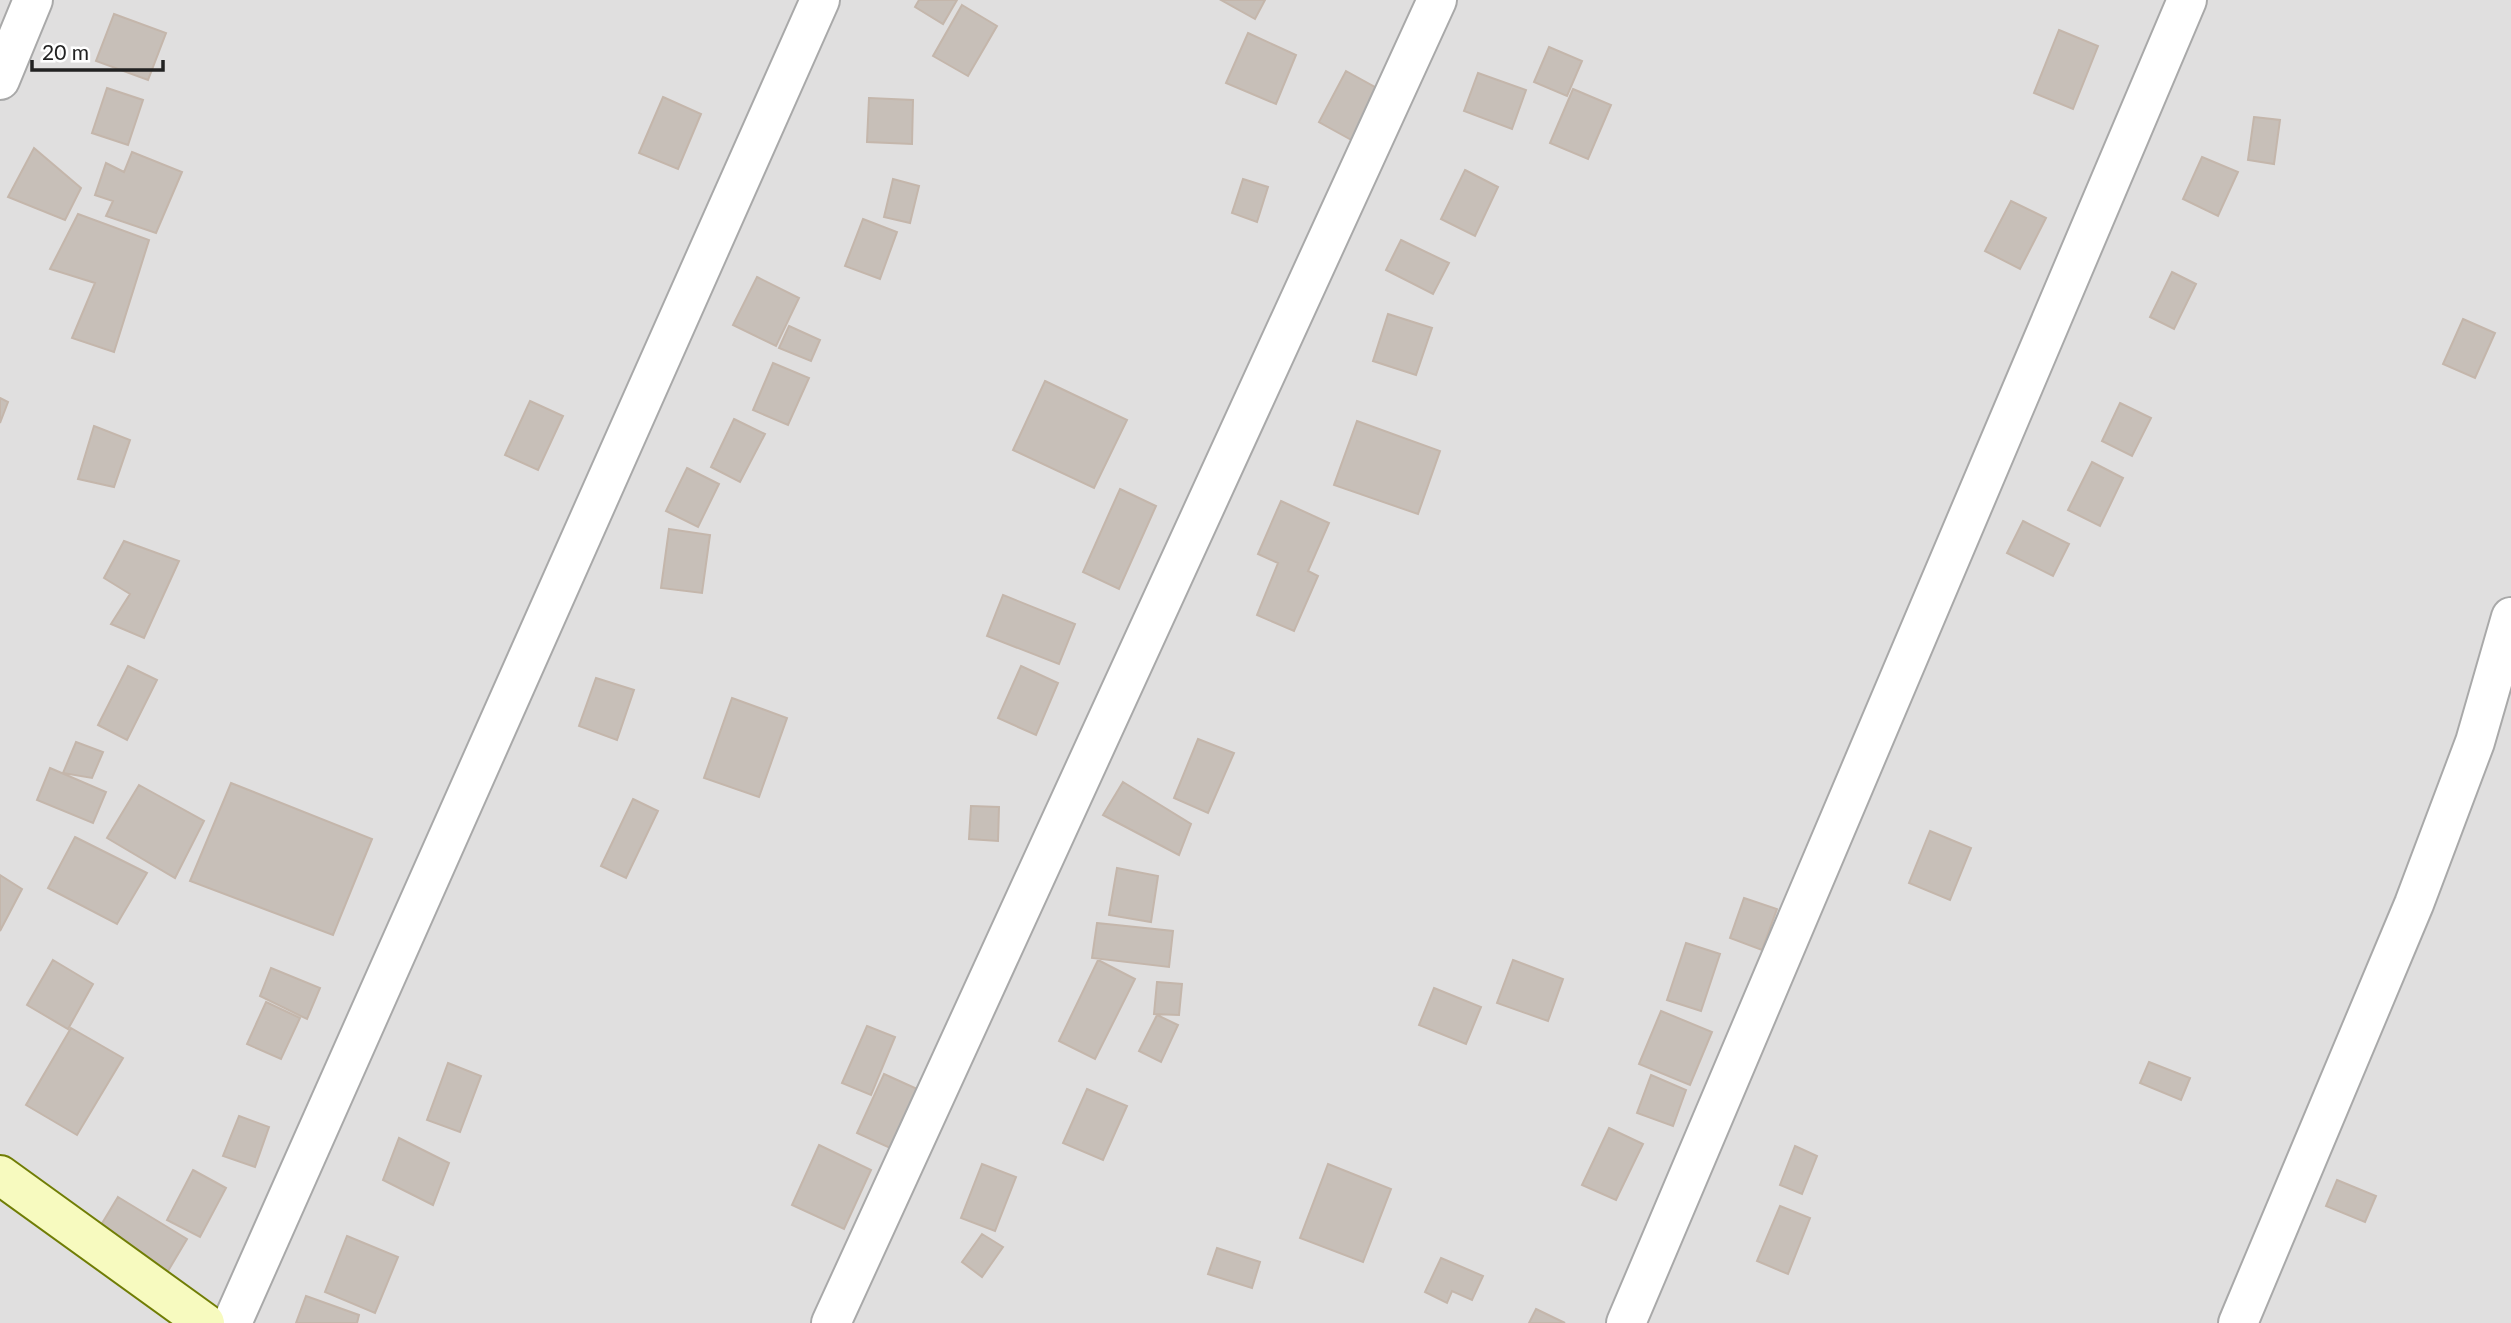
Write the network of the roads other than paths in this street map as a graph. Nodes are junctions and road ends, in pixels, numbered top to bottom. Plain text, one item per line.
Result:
1 (33, 0) edge
2 (820, 0) edge
3 (1437, 0) edge
4 (2187, 0) edge
5 (0, 80) edge
6 (2511, 617) edge
7 (0, 1174) edge
8 (205, 1323) edge
9 (232, 1323) edge
10 (831, 1323) edge
11 (1626, 1323) edge
12 (2238, 1323) edge

1 - 5 street
2 - 9 street
3 - 10 street
4 - 11 street
6 - 12 street
7 - 8 street

